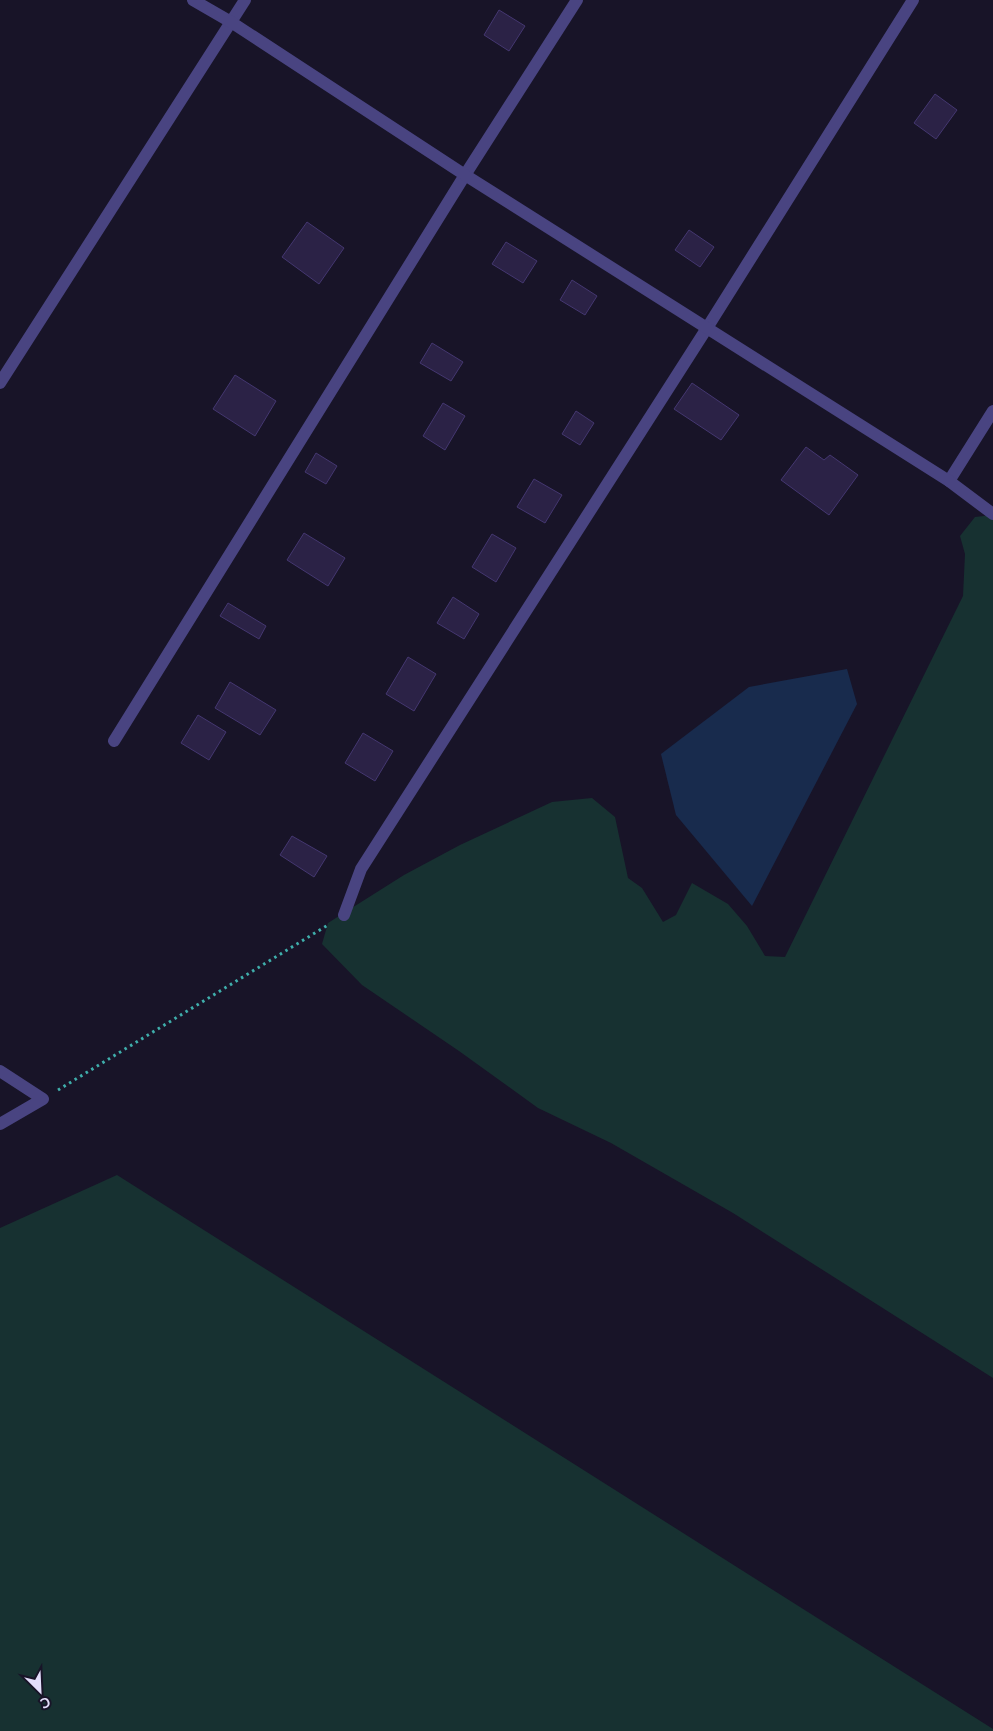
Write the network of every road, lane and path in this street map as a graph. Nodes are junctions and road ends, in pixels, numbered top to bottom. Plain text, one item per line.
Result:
1 (193, 0) edge
2 (245, 0) edge
3 (577, 0) edge
4 (913, 0) edge
5 (231, 22) junction
6 (465, 175) junction
7 (707, 328) junction
8 (0, 383) edge
9 (993, 411) edge
10 (949, 481) junction
11 (993, 514) edge
12 (114, 741) dead end
13 (344, 915) joint
14 (0, 1071) edge
15 (43, 1099) junction
16 (0, 1124) edge

1 - 5 street
2 - 5 street
3 - 6 street
4 - 7 street
5 - 6 street
5 - 8 street
6 - 7 street
6 - 12 street
7 - 10 street
7 - 13 street
9 - 10 street
10 - 11 street
13 - 15 path
14 - 15 street
15 - 16 street

